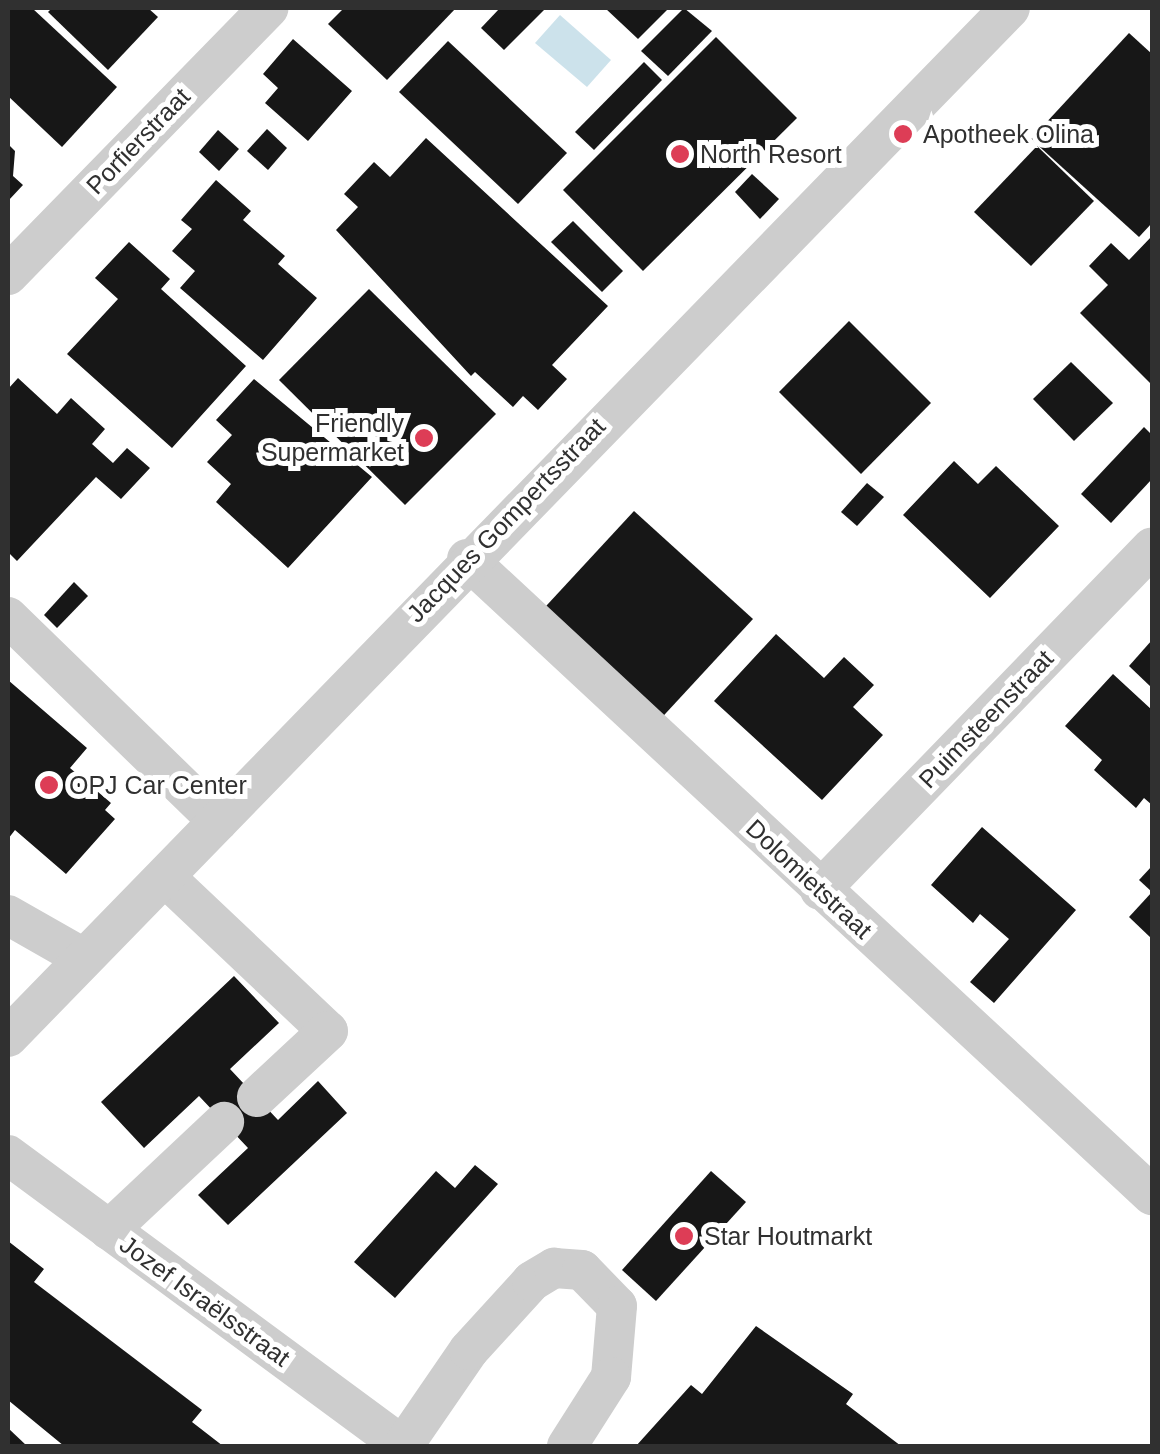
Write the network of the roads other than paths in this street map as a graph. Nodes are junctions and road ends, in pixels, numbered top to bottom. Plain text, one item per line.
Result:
1 (269, 8) edge
2 (1010, 8) edge
3 (8, 275) edge
4 (1152, 548) edge
5 (467, 560) junction
6 (8, 616) edge
7 (218, 821) junction
8 (164, 877) junction
9 (820, 890) junction
10 (8, 915) edge
11 (80, 956) junction
12 (8, 1038) edge
13 (257, 1097) dead end
14 (224, 1122) dead end
15 (8, 1155) edge
16 (1145, 1174) edge
17 (108, 1230) junction
18 (403, 1446) edge
19 (567, 1446) edge

1 - 3 street, Porfierstraat
2 - 5 street, Jacques Gompertsstraat
4 - 9 street, Puimsteenstraat
5 - 7 street, Jacques Gompertsstraat
5 - 9 street, Dolomietstraat
6 - 7 street
7 - 8 street, Jacques Gompertsstraat
8 - 11 street, Jacques Gompertsstraat
8 - 13 street
9 - 16 street, Dolomietstraat
10 - 11 street
11 - 12 street, Jacques Gompertsstraat
14 - 17 street
15 - 17 street, Jozef Israëlsstraat
17 - 18 street, Jozef Israëlsstraat
18 - 19 street

